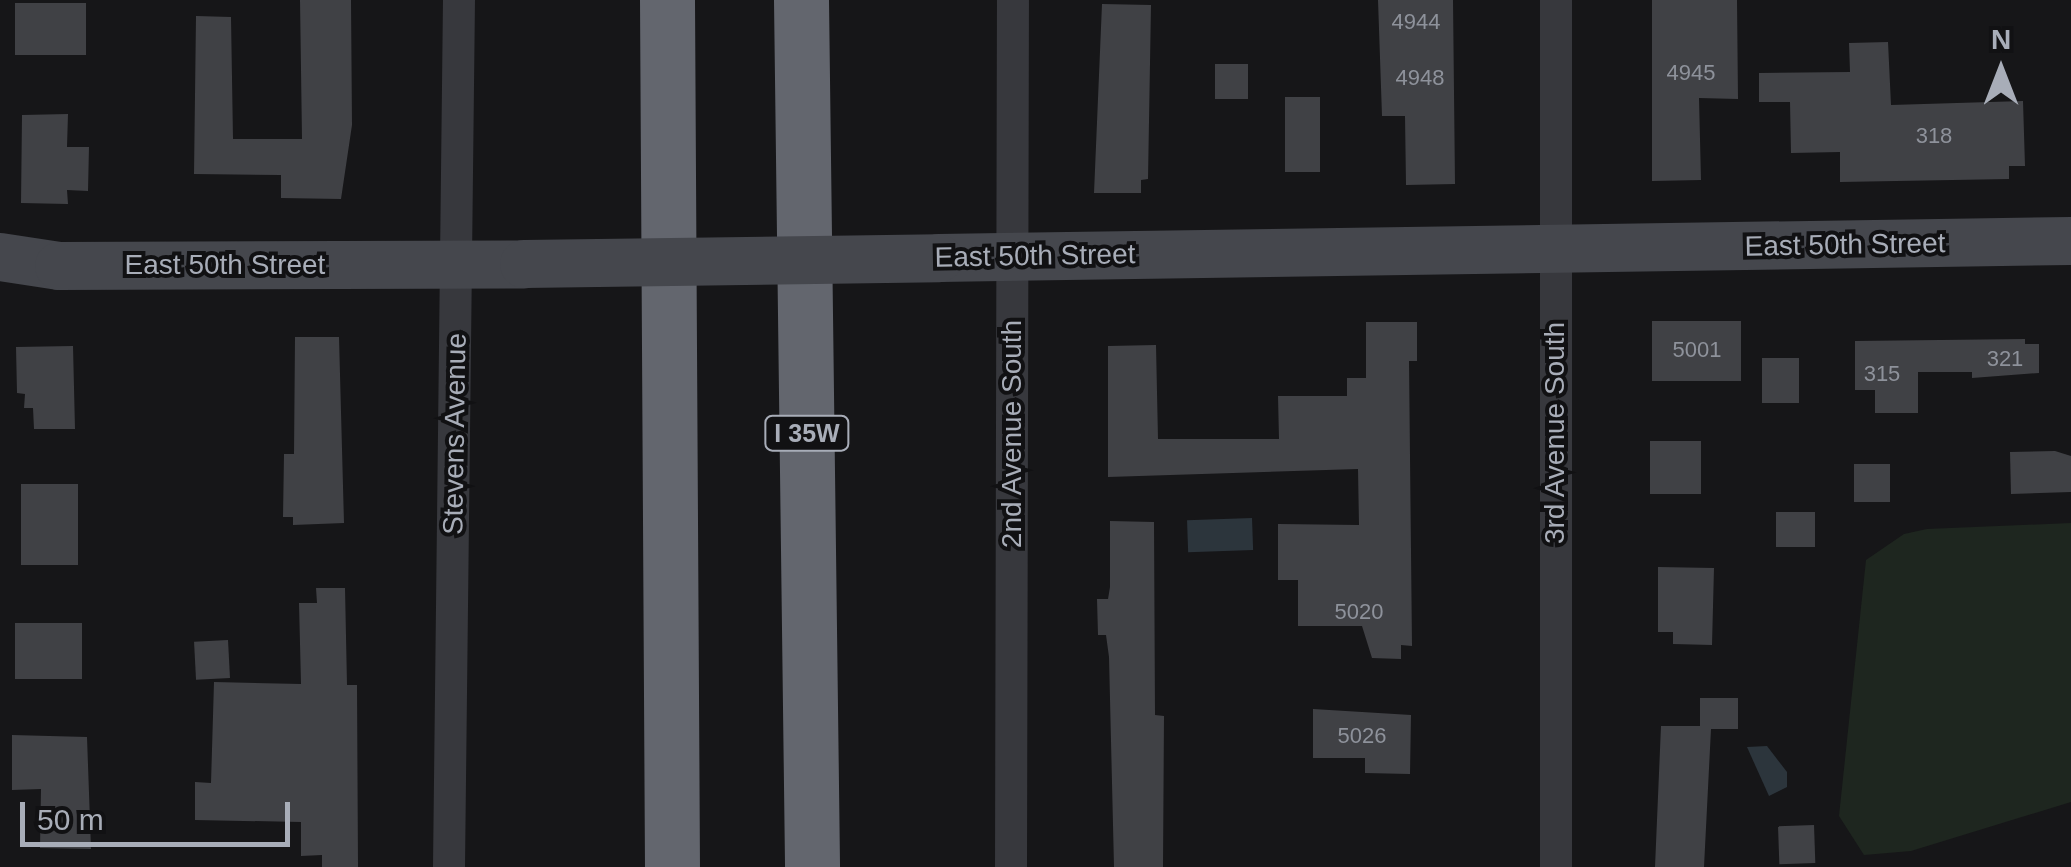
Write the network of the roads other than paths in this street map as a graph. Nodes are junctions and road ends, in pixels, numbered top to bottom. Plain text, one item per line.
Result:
1 (459, 0) edge
2 (668, 0) edge
3 (800, 0) edge
4 (1014, 0) edge
5 (1556, 0) edge
6 (2071, 241) edge
7 (1555, 248) junction
8 (1013, 256) junction
9 (0, 257) edge
10 (458, 264) junction
11 (449, 867) edge
12 (672, 867) edge
13 (812, 867) edge
14 (1011, 867) edge
15 (1556, 867) edge

1 - 10 street, Stevens Avenue
2 - 12 highway
3 - 13 highway, I 35W
4 - 8 street, 2nd Avenue South
5 - 7 street, 3rd Avenue South
6 - 7 street, East 50th Street
7 - 8 street, East 50th Street
7 - 15 street, 3rd Avenue South
8 - 10 street, East 50th Street, bridge
8 - 14 street, 2nd Avenue South
9 - 10 street, East 50th Street
10 - 11 street, Stevens Avenue

